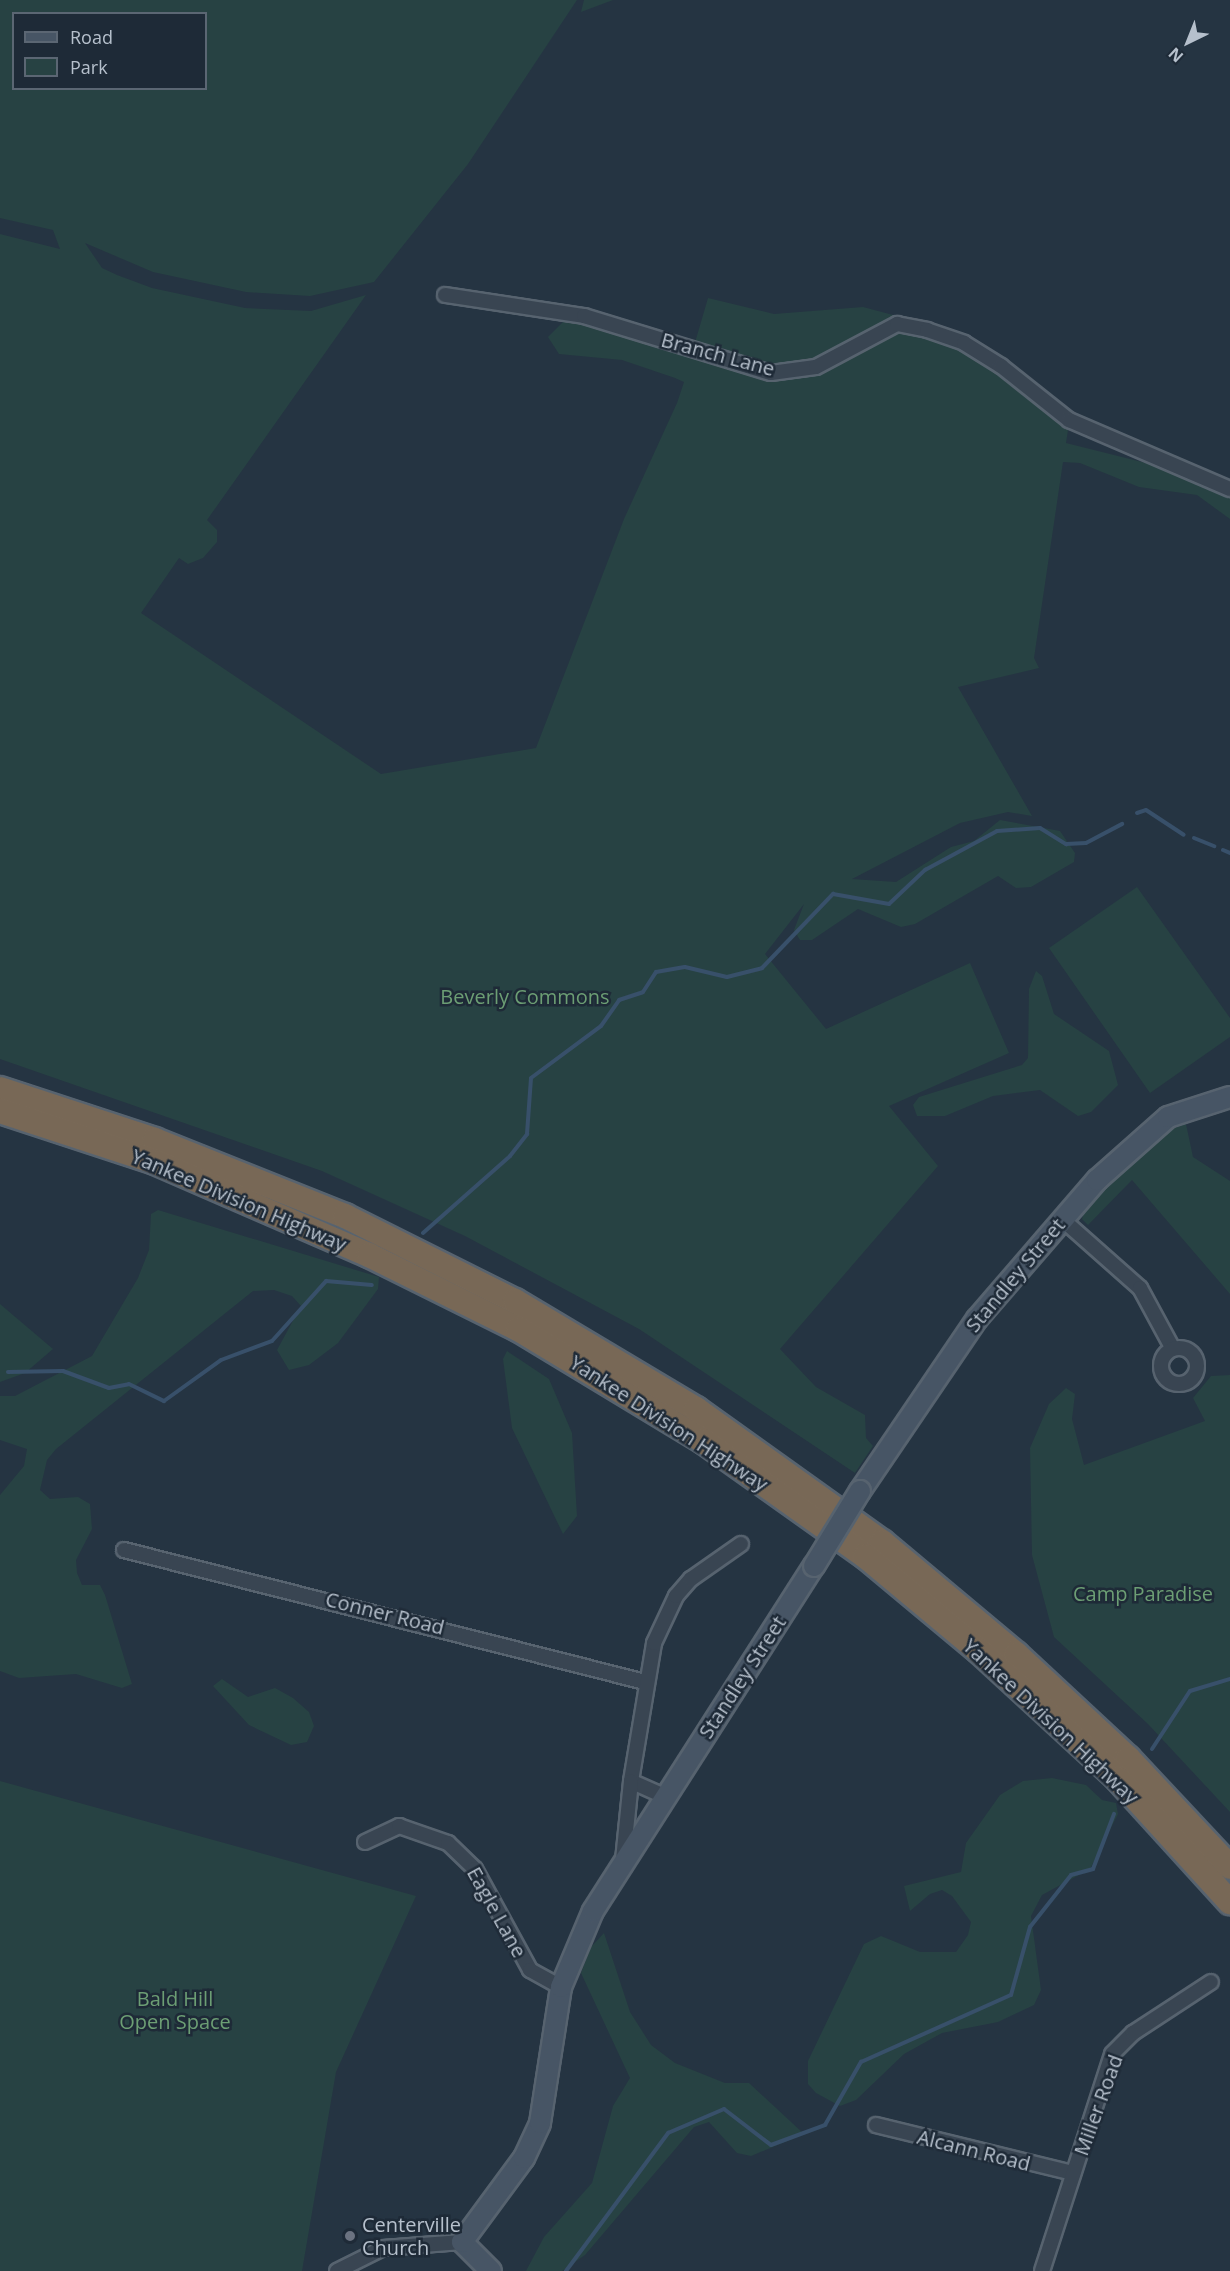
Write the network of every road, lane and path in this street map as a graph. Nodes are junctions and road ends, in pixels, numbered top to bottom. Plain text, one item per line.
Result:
1 (445, 295) dead end
2 (1230, 489) edge
3 (0, 1089) edge
4 (1230, 1097) edge
5 (0, 1111) edge
6 (1062, 1219) junction
7 (1173, 1349) dead end
8 (741, 1544) dead end
9 (124, 1550) dead end
10 (645, 1682) junction
11 (631, 1781) junction
12 (664, 1796) junction
13 (365, 1842) dead end
14 (623, 1860) junction
15 (1230, 1867) edge
16 (1230, 1902) edge
17 (1211, 1982) dead end
18 (561, 1987) junction
19 (876, 2125) dead end
20 (1073, 2173) junction
21 (462, 2242) junction
22 (337, 2271) edge
23 (491, 2271) edge
24 (1042, 2271) edge

1 - 2 street, Branch Lane
3 - 15 highway, Yankee Division Highway
4 - 6 street, Standley Street
5 - 16 highway, Yankee Division Highway
6 - 7 street
6 - 12 street, Standley Street, bridge
8 - 10 street
9 - 10 street, Conner Road
10 - 11 street
11 - 12 street
11 - 14 street
12 - 14 street, Standley Street
13 - 18 street, Eagle Lane
14 - 18 street, Standley Street
17 - 20 street, Miller Road
18 - 21 street, Standley Street
19 - 20 street, Alcann Road
20 - 24 street, Miller Road
21 - 22 street
21 - 23 street

